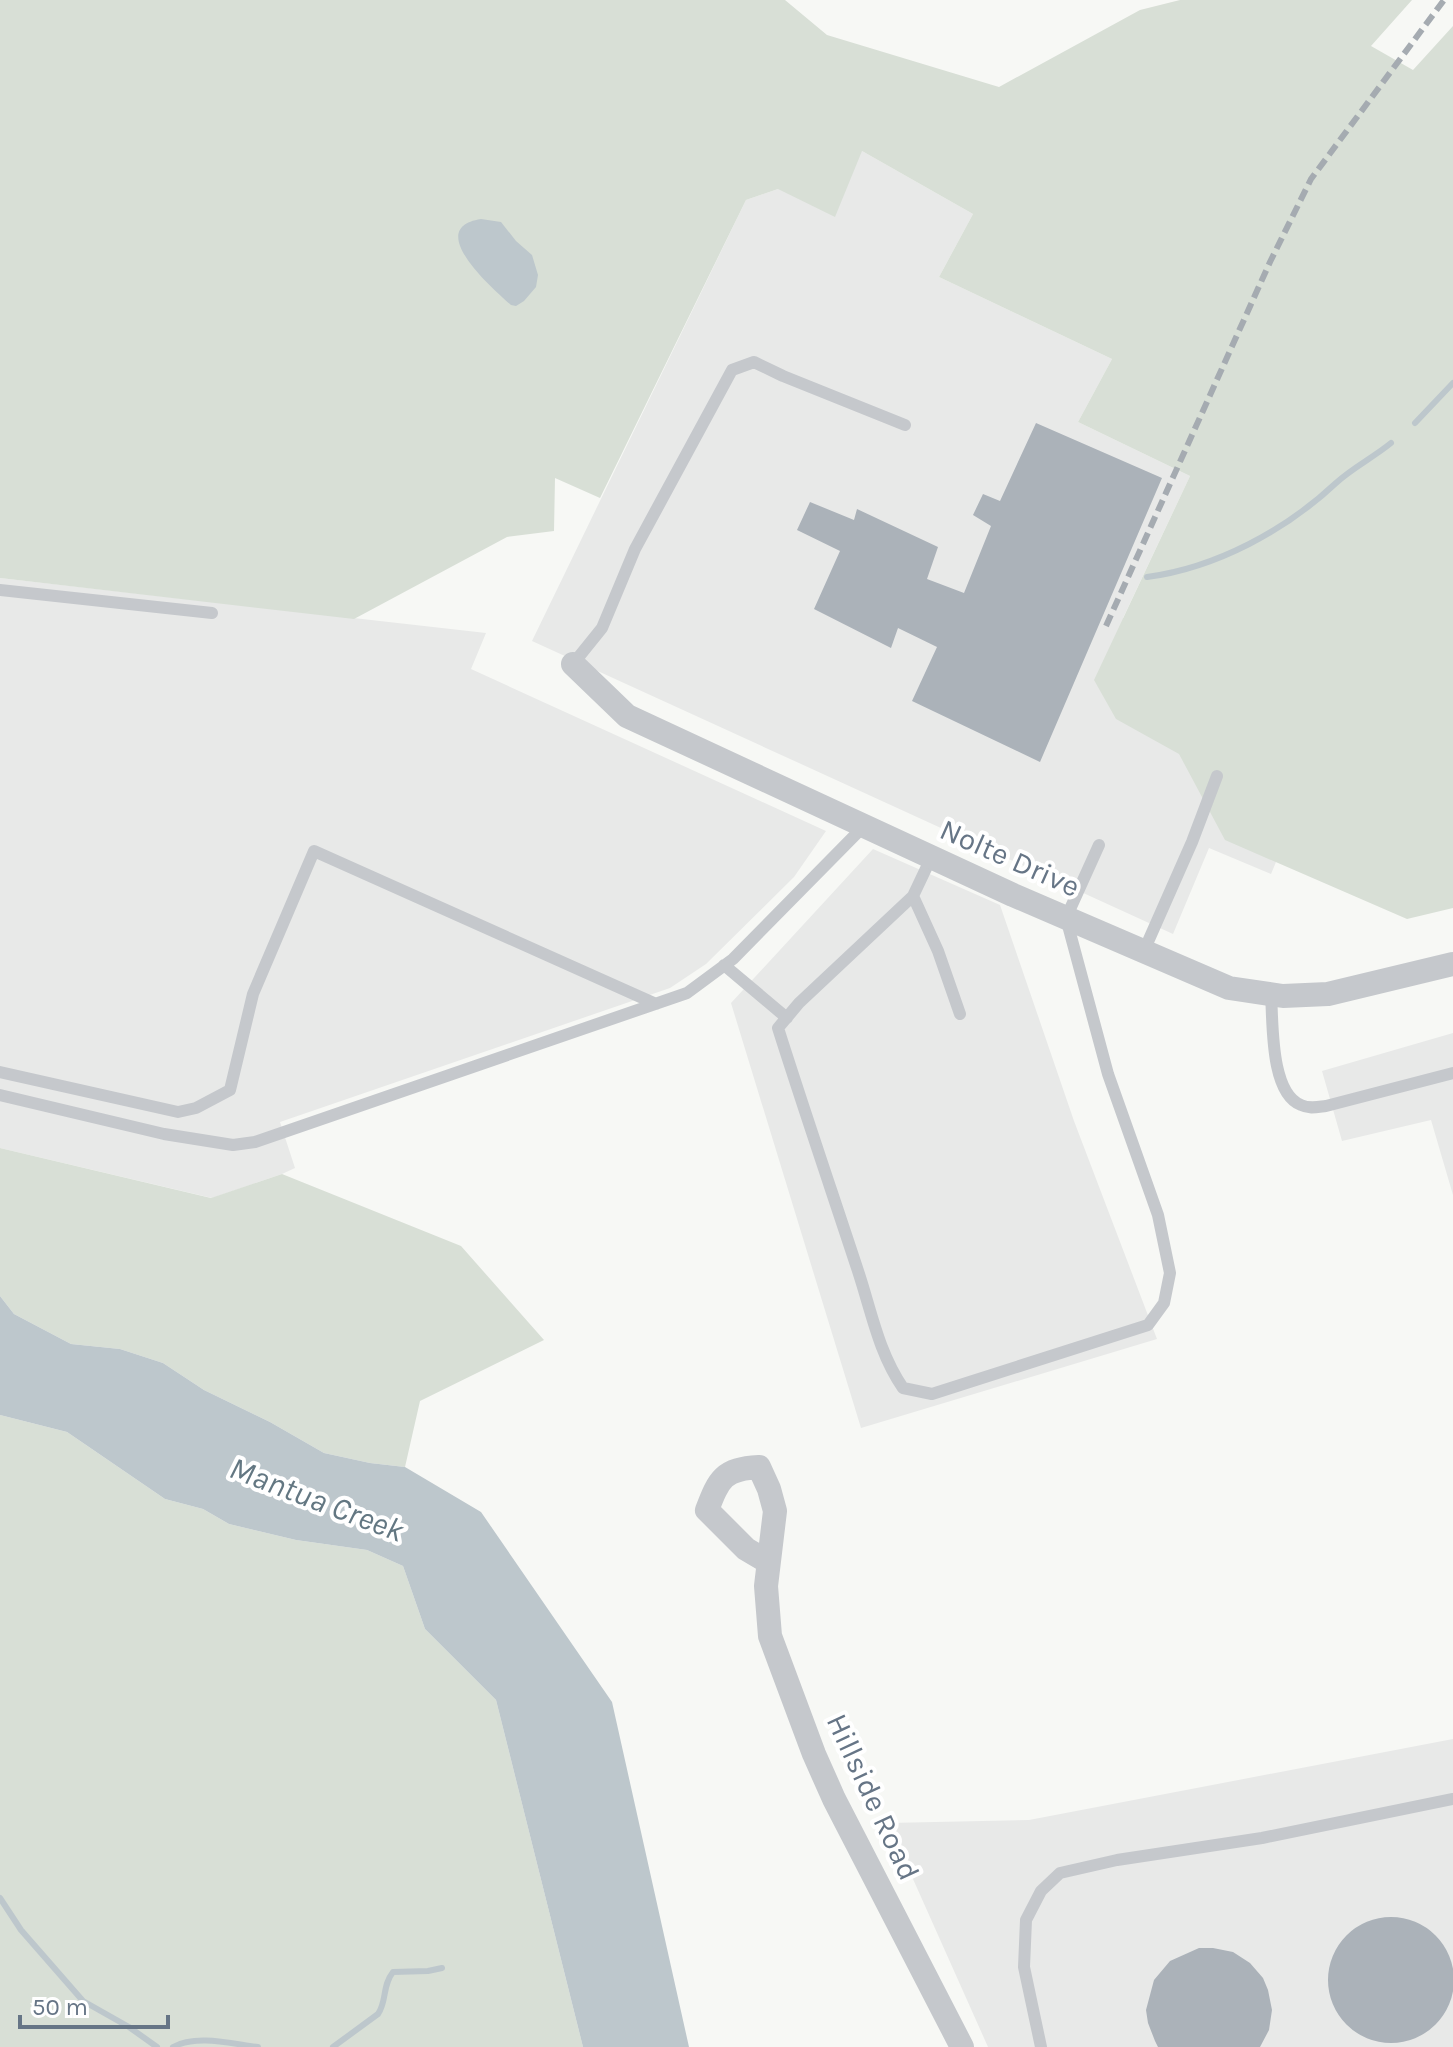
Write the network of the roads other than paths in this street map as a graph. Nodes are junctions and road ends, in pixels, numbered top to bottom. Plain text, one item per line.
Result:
1 (905, 425) dead end
2 (0, 590) edge
3 (212, 613) dead end
4 (573, 664) joint
5 (1217, 776) dead end
6 (863, 827) junction
7 (1099, 845) dead end
8 (931, 858) junction
9 (913, 896) junction
10 (1066, 918) junction
11 (1143, 953) junction
12 (1453, 964) edge
13 (724, 965) junction
14 (1271, 994) junction
15 (656, 1004) junction
16 (960, 1014) dead end
17 (787, 1018) junction
18 (0, 1072) edge
19 (1453, 1073) edge
20 (0, 1095) edge
21 (768, 1562) dead end
22 (1453, 1799) edge
23 (959, 2046) edge
24 (1041, 2047) edge

1 - 4 lane
2 - 3 lane
4 - 6 street, Nolte Drive
5 - 11 lane
6 - 8 street, Nolte Drive
6 - 13 lane
7 - 10 lane
8 - 9 lane
8 - 10 street, Nolte Drive
9 - 16 lane
9 - 17 lane
10 - 11 street, Nolte Drive
10 - 17 lane
11 - 14 street, Nolte Drive
12 - 14 street, Nolte Drive
13 - 15 lane
13 - 17 lane
14 - 19 lane
15 - 18 lane
15 - 20 lane
21 - 23 street, Hillside Road
22 - 24 lane

